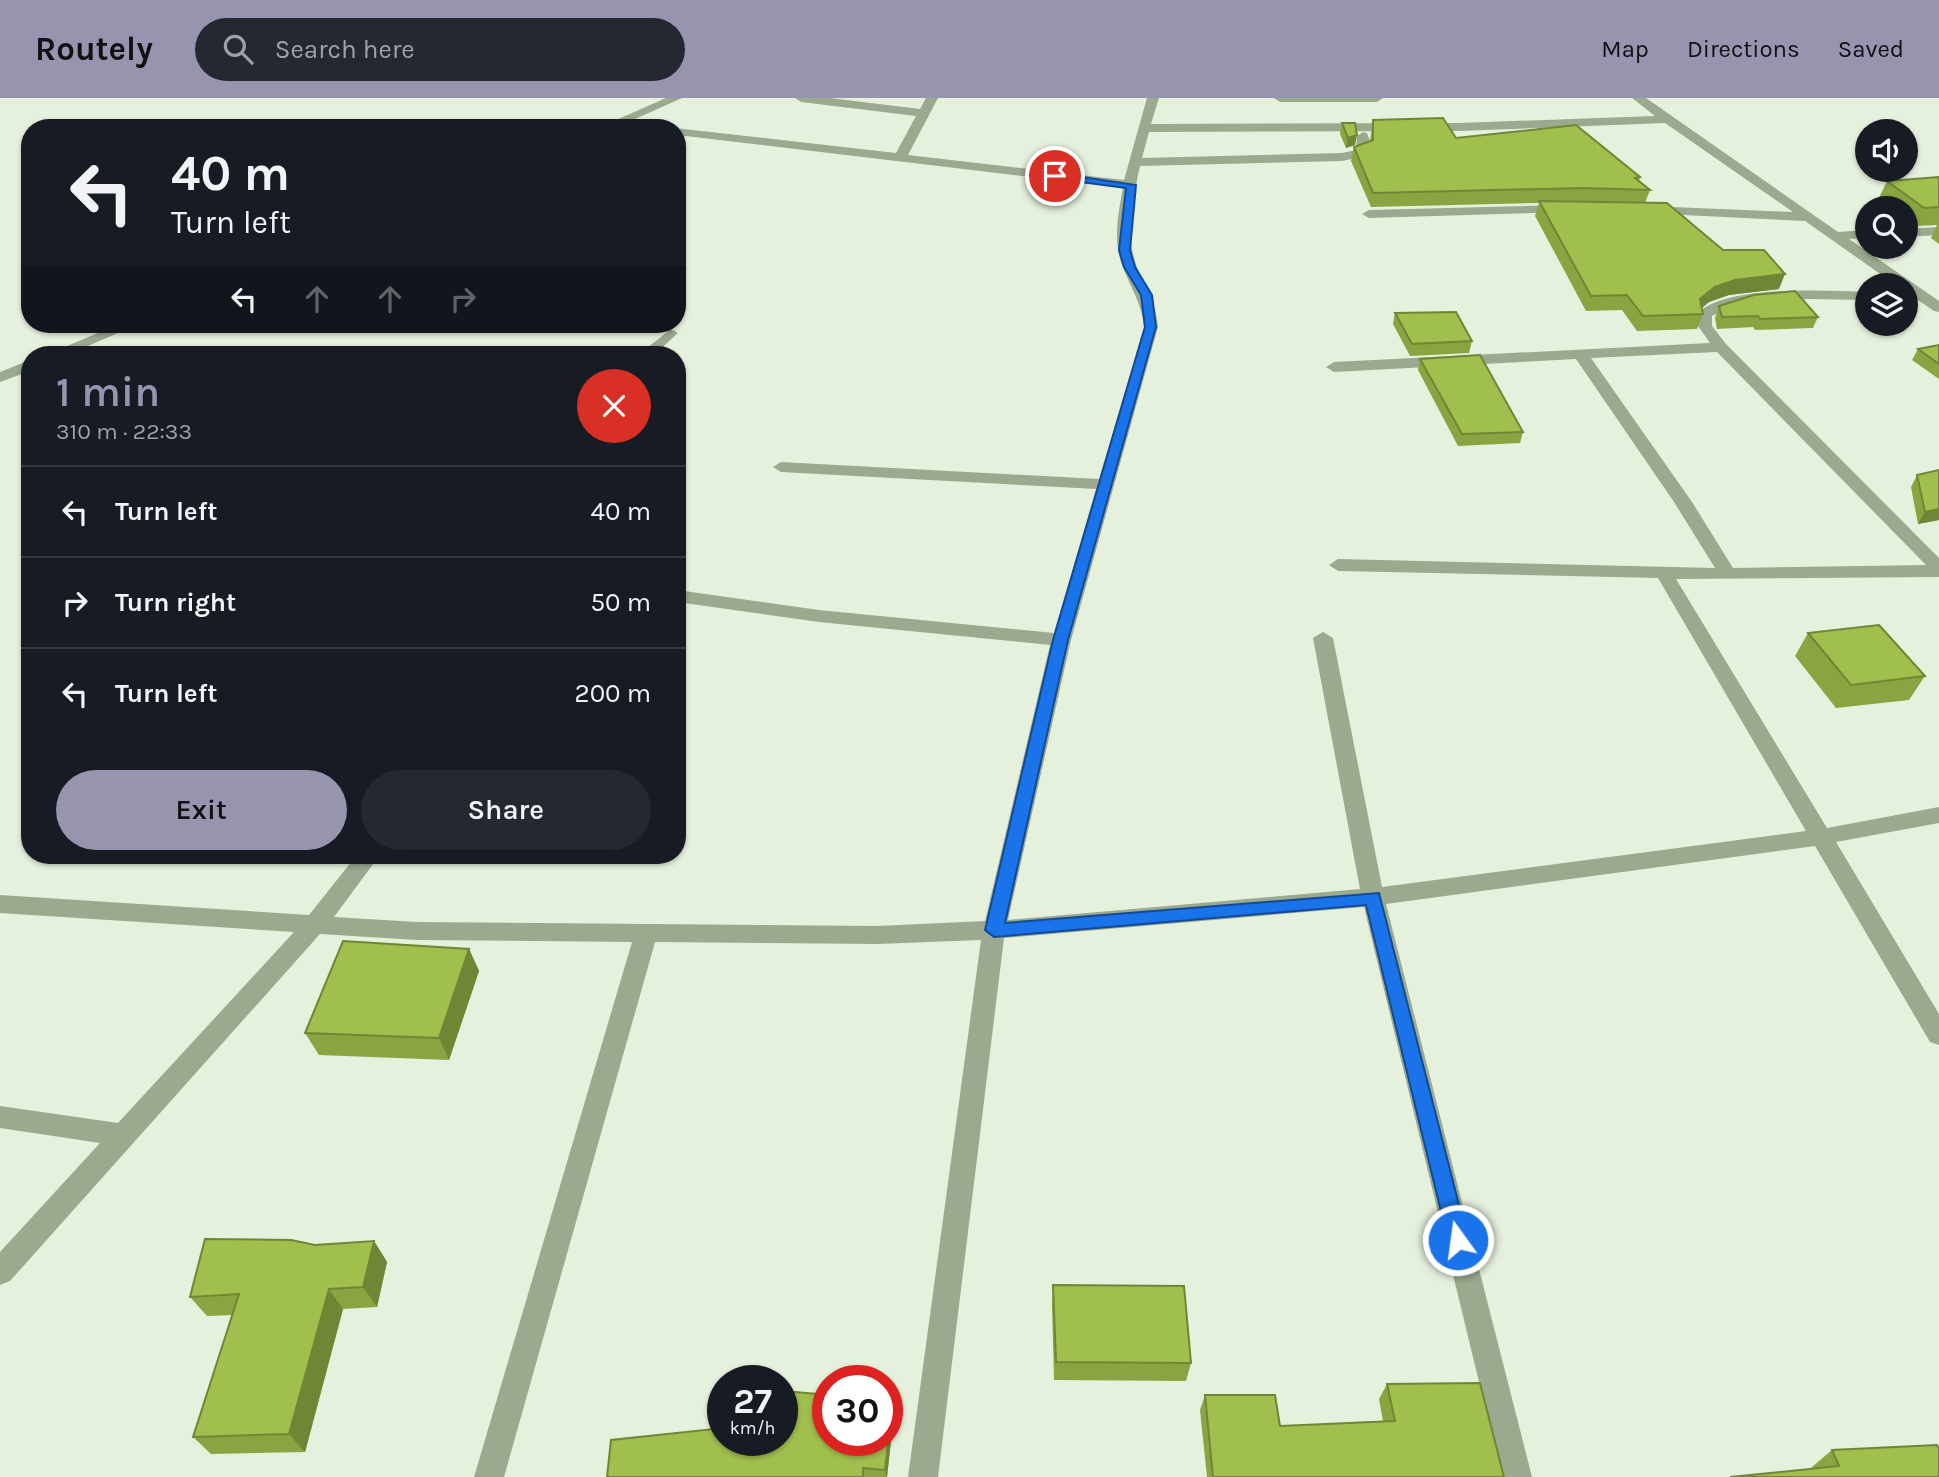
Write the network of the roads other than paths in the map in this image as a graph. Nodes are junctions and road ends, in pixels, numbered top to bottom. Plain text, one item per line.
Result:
1 (676, 98) edge
2 (801, 98) edge
3 (932, 98) edge
4 (1153, 98) edge
5 (1280, 98) edge
6 (1377, 98) edge
7 (1639, 98) edge
8 (923, 113) junction
9 (626, 119) edge
10 (1666, 119) junction
11 (1361, 127) junction
12 (1143, 128) junction
13 (686, 132) edge
14 (901, 156) junction
15 (1136, 162) junction
16 (1131, 185) junction
17 (1580, 208) edge
18 (1628, 209) edge
19 (1369, 214) dead end
20 (1807, 217) junction
21 (1939, 231) edge
22 (1918, 232) edge
23 (1855, 235) edge
24 (1835, 236) junction
25 (1886, 273) edge
26 (1918, 295) edge
27 (1855, 296) edge
28 (1939, 308) edge
29 (109, 333) edge
30 (671, 333) dead end
31 (77, 346) edge
32 (656, 346) edge
33 (1721, 347) junction
34 (1581, 355) junction
35 (1334, 367) dead end
36 (21, 369) edge
37 (0, 377) edge
38 (781, 467) dead end
39 (1105, 484) junction
40 (1338, 565) dead end
41 (1939, 569) edge
42 (1664, 573) junction
43 (1728, 574) junction
44 (686, 597) edge
45 (1323, 638) dead end
46 (1061, 640) junction
47 (1939, 815) edge
48 (1820, 837) junction
49 (362, 864) edge
50 (1373, 897) junction
51 (0, 904) edge
52 (314, 925) junction
53 (994, 930) junction
54 (646, 934) junction
55 (1939, 1035) edge
56 (0, 1117) edge
57 (126, 1136) junction
58 (0, 1272) edge
59 (489, 1477) edge
60 (923, 1477) edge
61 (1517, 1477) edge

1 - 9 street
2 - 8 street
3 - 8 street
4 - 12 street
5 - 6 street
7 - 10 street
8 - 14 street
10 - 11 street
10 - 20 street
11 - 12 street
11 - 15 street
12 - 15 street
13 - 14 street
14 - 16 street
15 - 16 street
16 - 39 street
17 - 19 street
18 - 20 street
20 - 24 street
21 - 22 street
23 - 24 street
24 - 25 street
26 - 28 street
27 - 33 street
29 - 31 street
30 - 32 street
33 - 34 street
33 - 41 street
34 - 35 street
34 - 43 street
36 - 37 street
38 - 39 street
39 - 46 street
40 - 42 street
41 - 43 street
42 - 43 street
42 - 48 street
44 - 46 street
45 - 50 street
46 - 53 street
47 - 48 street
48 - 50 street
48 - 55 street
49 - 52 street
50 - 53 street
50 - 61 street
51 - 52 street
52 - 54 street
52 - 57 street
53 - 54 street
53 - 60 street
54 - 59 street
56 - 57 street
57 - 58 street

